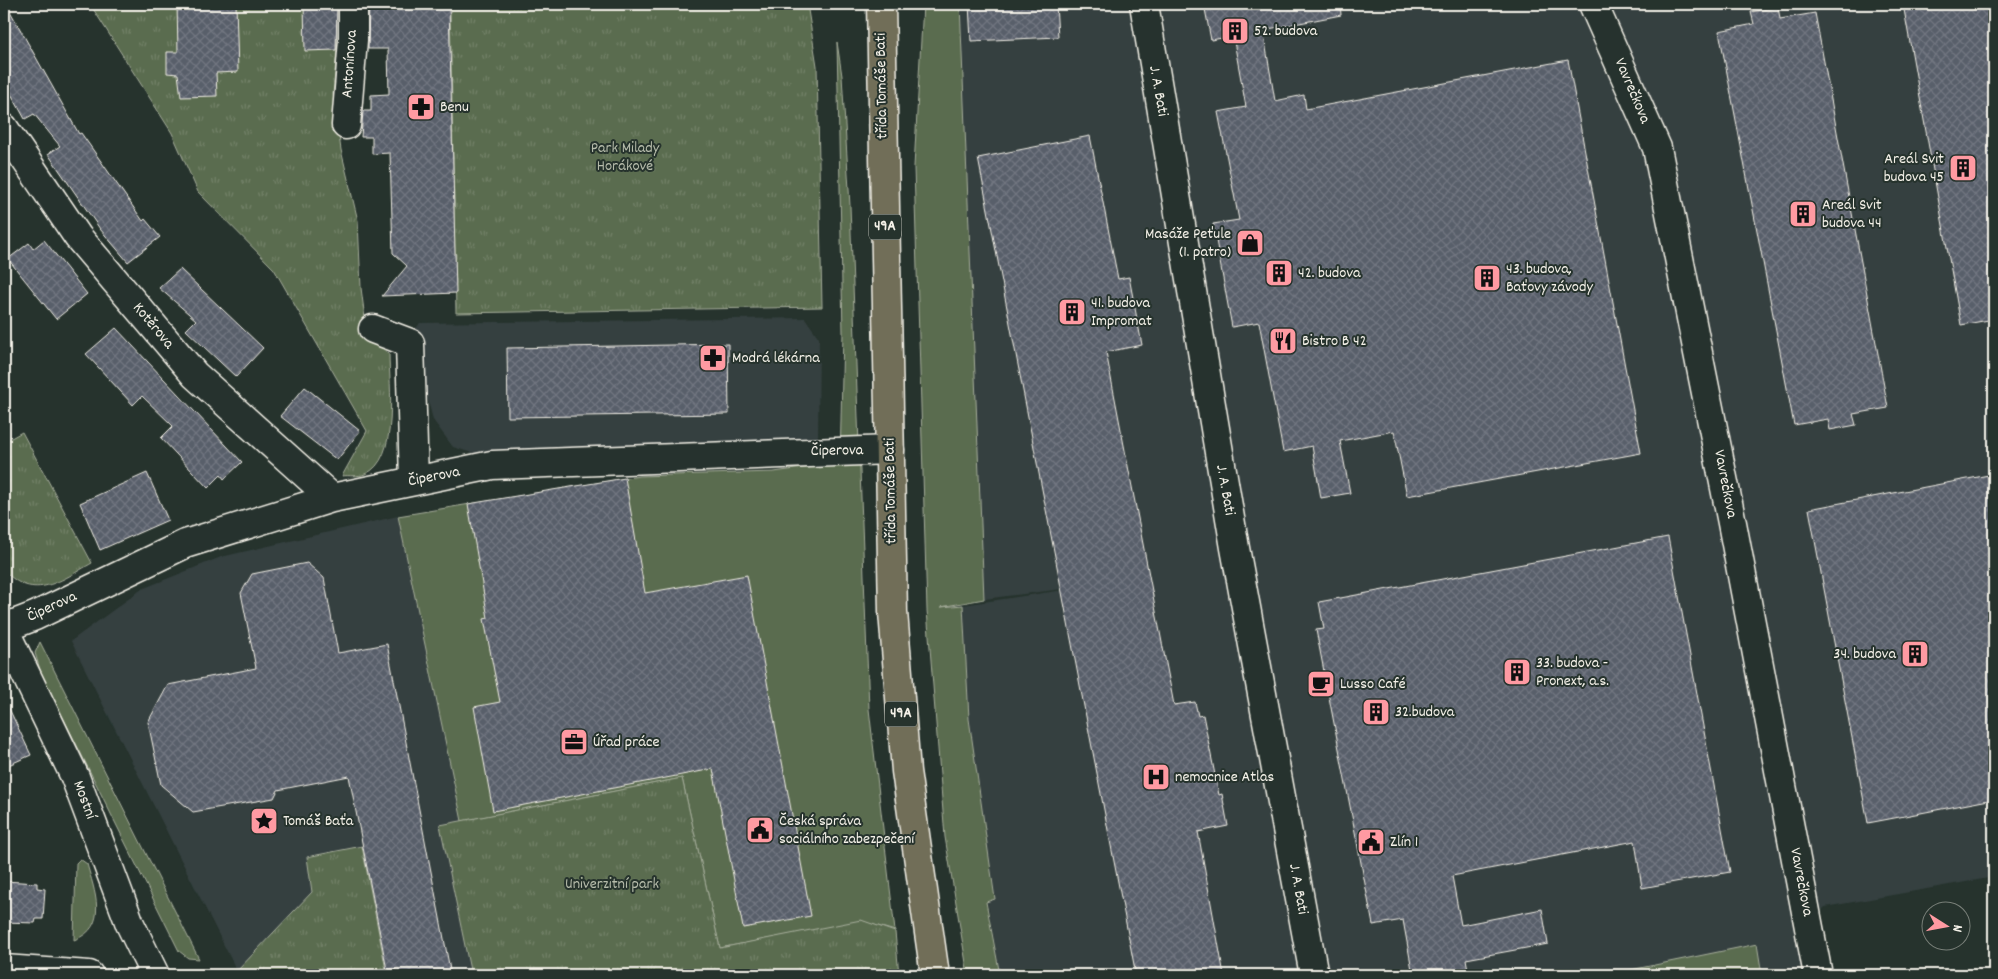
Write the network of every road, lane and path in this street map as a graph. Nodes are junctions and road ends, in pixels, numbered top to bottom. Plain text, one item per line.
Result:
1 (353, 4) edge
2 (881, 4) edge
3 (1144, 4) edge
4 (1594, 4) edge
5 (346, 125) dead end
6 (4, 128) edge
7 (373, 329) dead end
8 (890, 450) junction
9 (414, 481) junction
10 (332, 498) junction
11 (4, 629) edge
12 (4, 969) edge
13 (148, 974) edge
14 (89, 975) edge
15 (935, 975) edge
16 (1314, 975) edge
17 (1818, 975) edge

1 - 5 street, Antonínova
2 - 8 main road, třída Tomáše Bati / 49A
3 - 16 street, J. A. Bati
4 - 17 street, Vavrečkova
6 - 10 street, Kotěrova
7 - 9 street
8 - 9 street, Čiperova
8 - 15 main road, třída Tomáše Bati / 49A
9 - 10 street, Čiperova
10 - 11 street, Čiperova
11 - 13 street, Mostní
12 - 14 street

